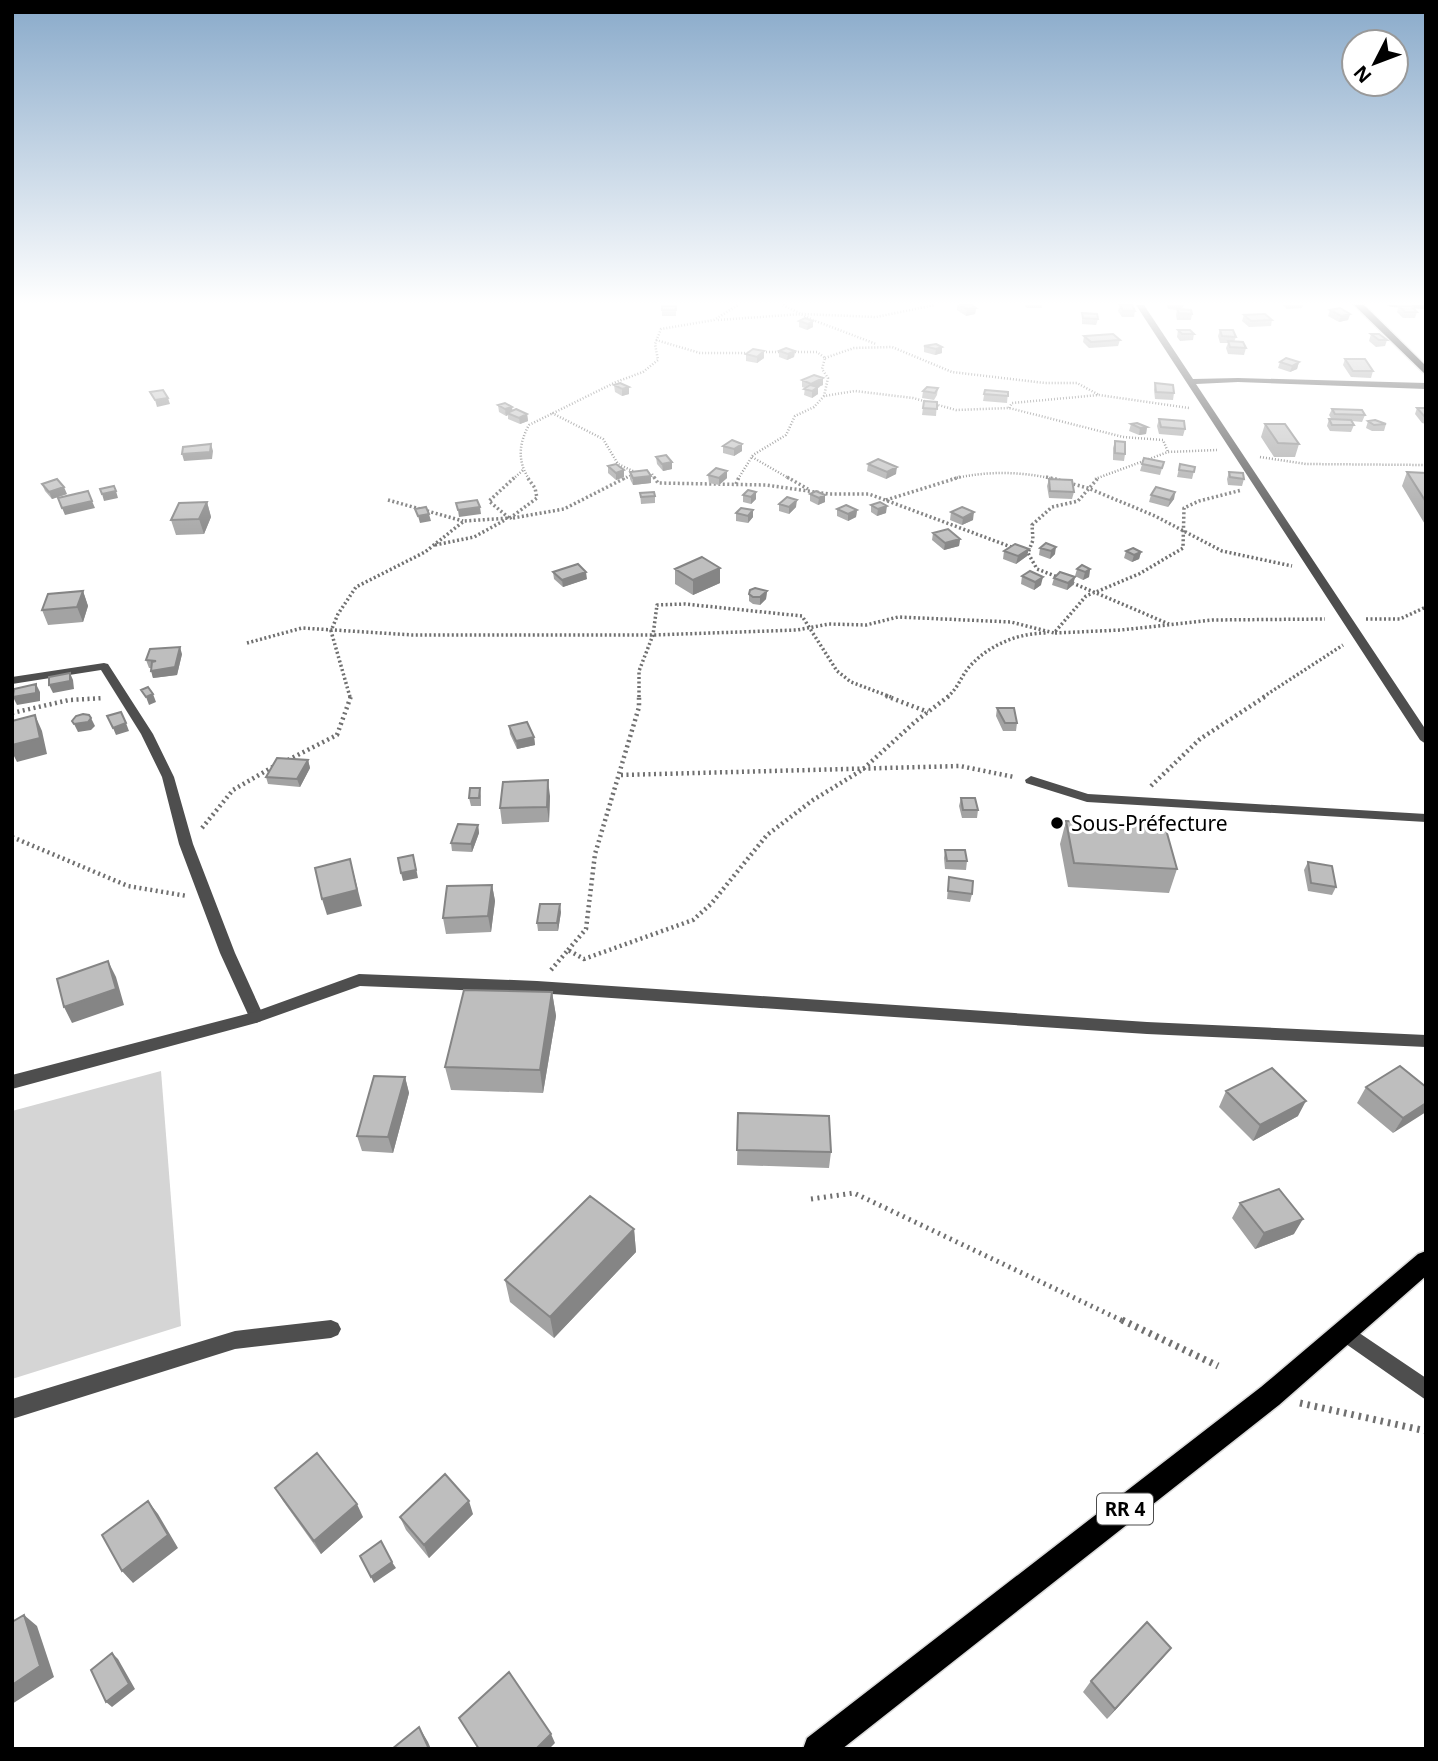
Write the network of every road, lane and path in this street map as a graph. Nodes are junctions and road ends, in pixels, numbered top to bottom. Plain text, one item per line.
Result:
1 (609, 387) edge
2 (826, 387) edge
3 (1085, 387) edge
4 (1192, 387) edge
5 (1099, 395) junction
6 (824, 396) junction
7 (1009, 408) junction
8 (1208, 410) junction
9 (552, 413) junction
10 (1233, 449) junction
11 (1168, 452) junction
12 (752, 457) junction
13 (1426, 465) edge
14 (523, 470) junction
15 (636, 473) junction
16 (736, 485) junction
17 (1257, 486) junction
18 (1088, 488) junction
19 (812, 491) junction
20 (388, 500) dead end
21 (886, 500) junction
22 (510, 518) junction
23 (464, 521) junction
24 (1185, 534) junction
25 (434, 545) junction
26 (1028, 553) junction
27 (1313, 570) junction
28 (1096, 592) junction
29 (1426, 607) edge
30 (1345, 619) junction
31 (1170, 624) junction
32 (808, 628) junction
33 (331, 631) junction
34 (1055, 633) junction
35 (653, 635) junction
36 (1357, 636) junction
37 (247, 642) dead end
38 (12, 681) edge
39 (125, 696) junction
40 (928, 712) junction
41 (12, 713) edge
42 (1426, 740) edge
43 (862, 770) junction
44 (621, 775) junction
45 (1031, 780) joint
46 (1135, 801) junction
47 (1426, 818) edge
48 (12, 837) edge
49 (188, 849) junction
50 (208, 899) junction
51 (568, 950) junction
52 (537, 987) junction
53 (256, 1017) junction
54 (1426, 1041) edge
55 (12, 1082) edge
56 (811, 1199) dead end
57 (1426, 1261) edge
58 (331, 1329) dead end
59 (1343, 1331) junction
60 (1218, 1366) dead end
61 (1426, 1390) edge
62 (1270, 1396) junction
63 (12, 1409) edge
64 (1426, 1431) edge
65 (818, 1749) edge

1 - 9 path
2 - 6 path
3 - 5 path
4 - 8 street
5 - 7 path
5 - 8 path
6 - 7 path
6 - 12 path
7 - 11 path
8 - 10 street
9 - 14 path
9 - 15 path
10 - 11 path
10 - 13 path
10 - 17 street
11 - 18 path
12 - 16 path
12 - 19 path
14 - 22 path
14 - 22 path
15 - 16 path
15 - 22 path
16 - 19 path
17 - 24 path
17 - 27 street
18 - 21 path
18 - 24 path
18 - 26 path
19 - 21 path
20 - 23 path
21 - 26 path
22 - 23 path
22 - 25 path
23 - 25 path
24 - 27 path
24 - 28 path
25 - 33 path
26 - 28 path
27 - 30 street
28 - 31 path
28 - 34 path
29 - 30 path
30 - 31 path
30 - 36 street
31 - 34 path
32 - 34 path
32 - 35 path
32 - 35 path
32 - 40 path
33 - 35 path
33 - 37 path
33 - 49 path
34 - 40 path
35 - 44 path
36 - 42 street
36 - 46 path
38 - 39 street
39 - 41 path
39 - 49 street
40 - 43 path
43 - 44 path
43 - 45 path
43 - 51 path
44 - 51 path
45 - 46 street
46 - 47 street
48 - 50 path
49 - 50 street
50 - 53 street
51 - 52 path
52 - 53 street
52 - 54 street
53 - 55 street
56 - 60 path
57 - 59 main road, RR 4
58 - 63 street
59 - 61 street
59 - 62 main road, RR 4
62 - 64 path
62 - 65 main road, RR 4

